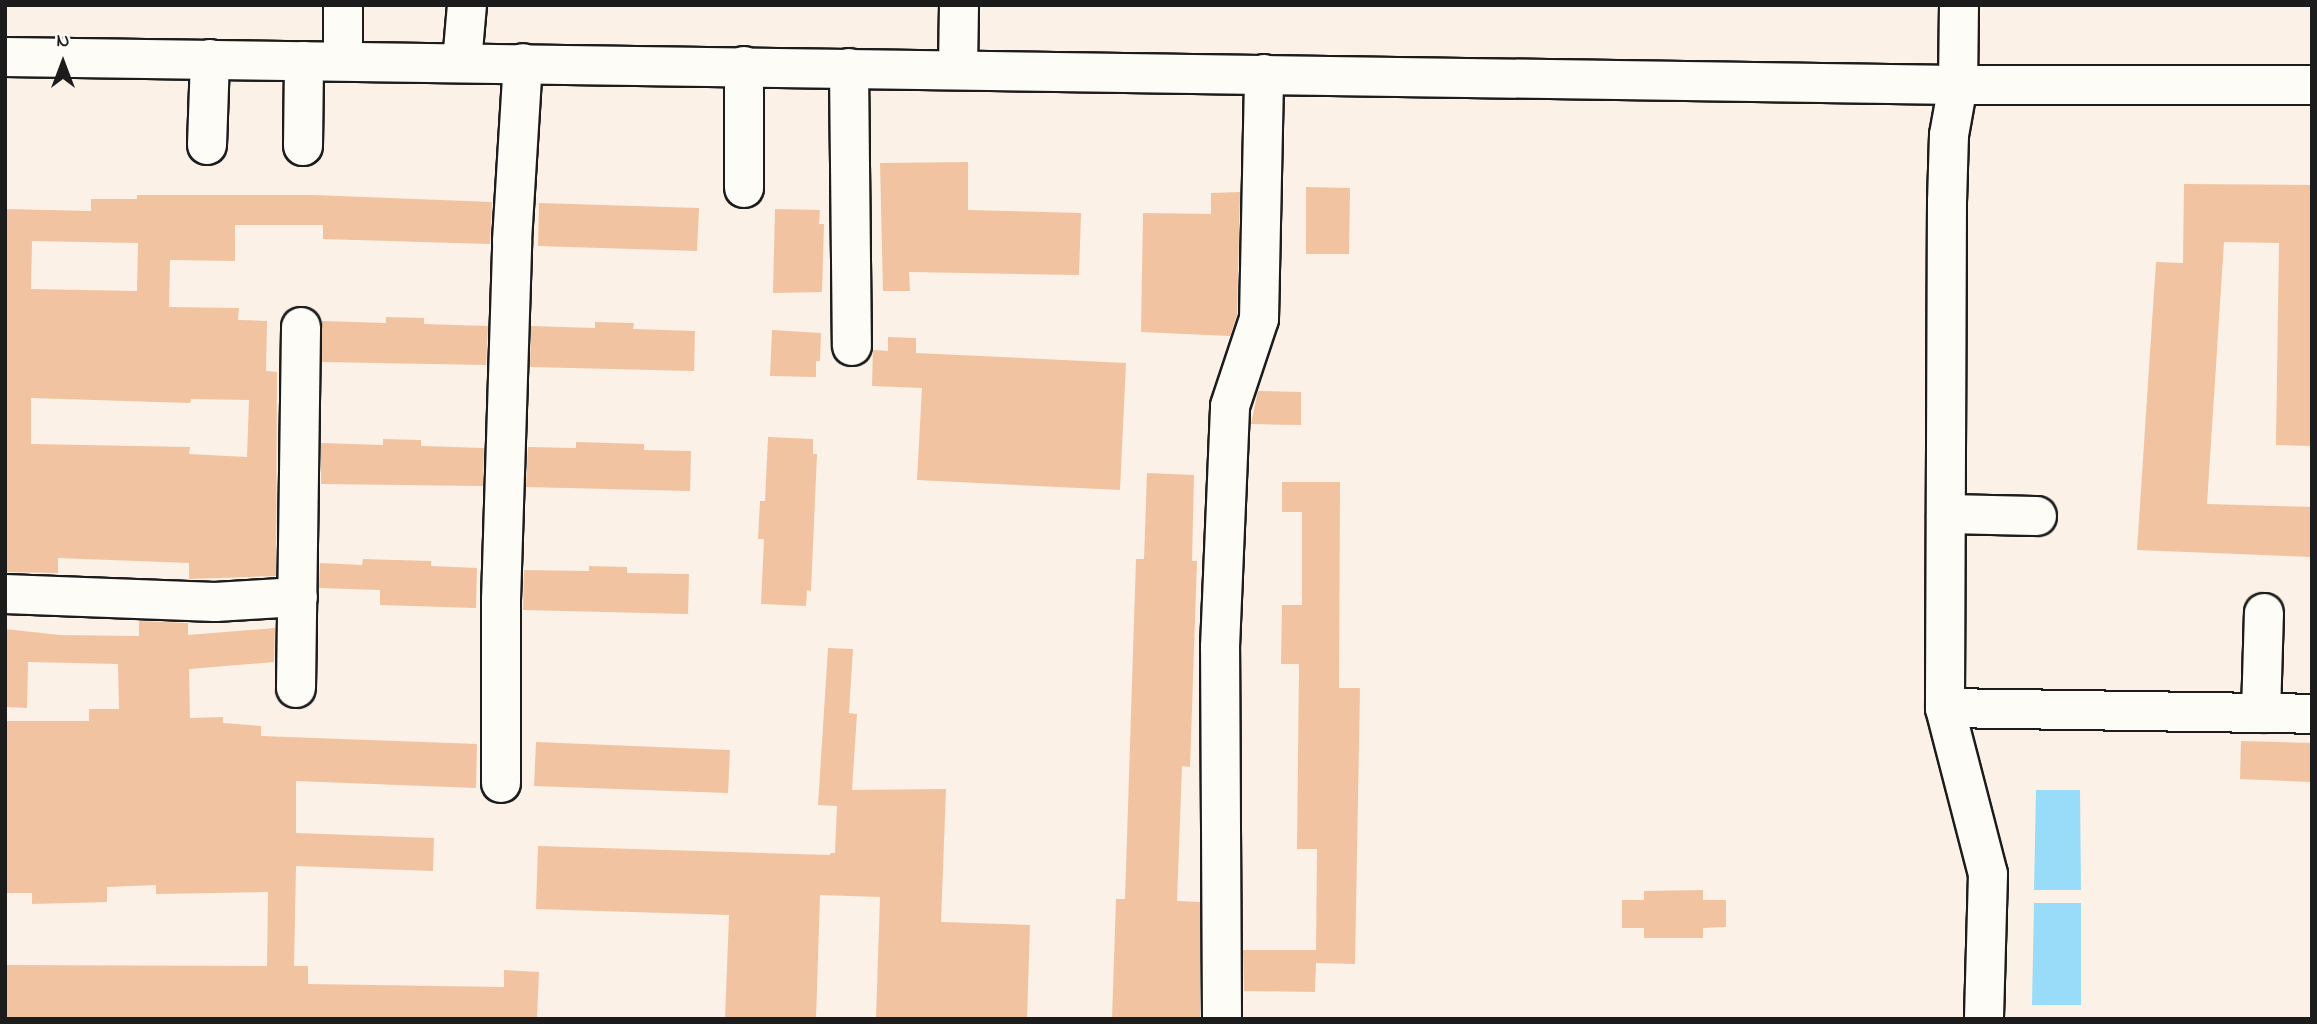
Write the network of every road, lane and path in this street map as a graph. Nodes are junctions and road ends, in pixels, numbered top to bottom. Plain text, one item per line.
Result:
1 (343, 5) edge
2 (467, 5) edge
3 (959, 5) edge
4 (1959, 5) edge
5 (5, 57) edge
6 (210, 60) junction
7 (304, 61) junction
8 (343, 61) junction
9 (462, 62) junction
10 (523, 62) junction
11 (744, 66) junction
12 (849, 68) junction
13 (958, 69) junction
14 (1264, 74) junction
15 (1958, 85) junction
16 (2312, 85) edge
17 (207, 145) dead end
18 (303, 146) dead end
19 (744, 188) dead end
20 (301, 327) dead end
21 (852, 346) dead end
22 (1946, 514) junction
23 (2037, 516) dead end
24 (5, 594) edge
25 (298, 597) junction
26 (2264, 613) dead end
27 (296, 688) dead end
28 (1945, 708) junction
29 (2261, 713) junction
30 (2312, 714) edge
31 (501, 783) dead end
32 (1222, 1019) edge
33 (1984, 1019) edge

1 - 8 street
2 - 9 street
3 - 13 street
4 - 15 street
5 - 6 street
6 - 7 street
6 - 17 street
7 - 8 street
7 - 18 street
8 - 9 street
9 - 10 street
10 - 11 street
10 - 31 street
11 - 12 street
11 - 19 street
12 - 13 street
12 - 21 street
13 - 14 street
14 - 15 street
14 - 32 street
15 - 16 street
15 - 22 street
20 - 25 street
22 - 23 street
22 - 28 street
24 - 25 street
25 - 27 street
26 - 29 street
28 - 29 street
28 - 33 street
29 - 30 street

